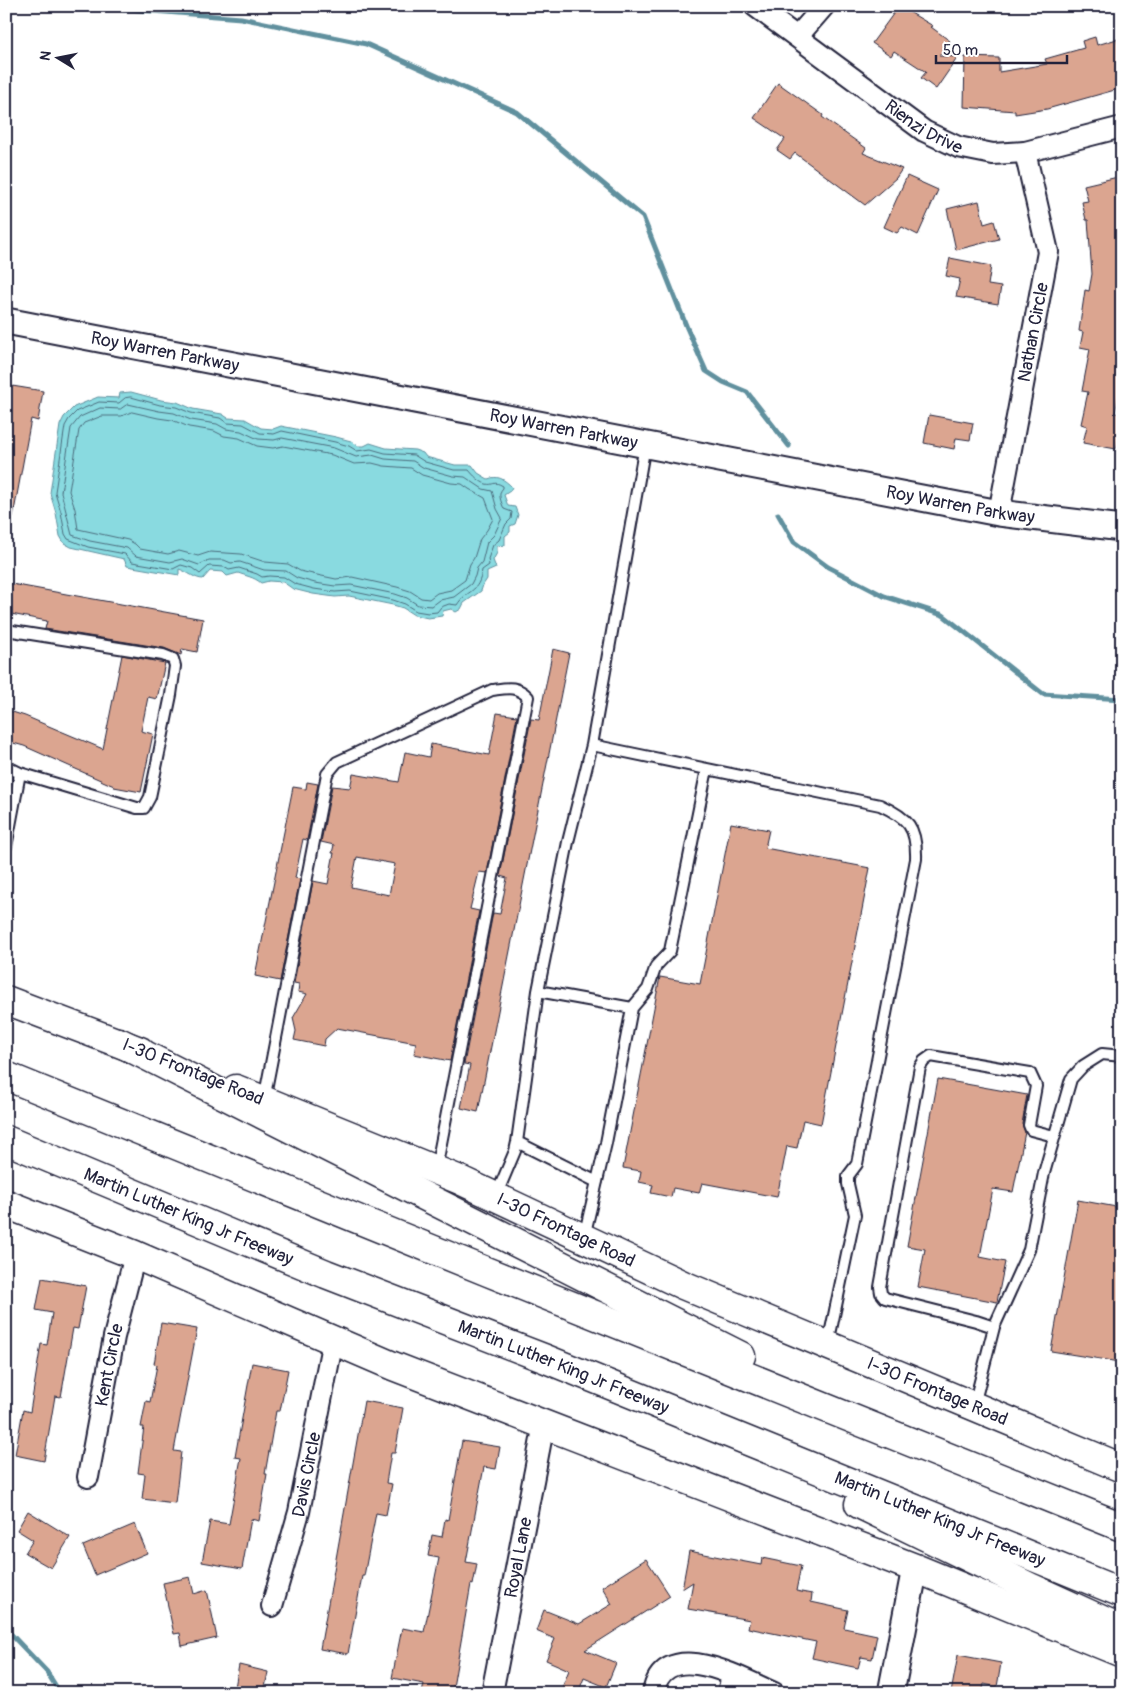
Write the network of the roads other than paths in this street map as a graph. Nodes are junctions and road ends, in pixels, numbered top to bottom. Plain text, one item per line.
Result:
1 (755, 6) edge
2 (824, 6) edge
3 (798, 36) junction
4 (1122, 127) edge
5 (1024, 152) junction
6 (6, 321) edge
7 (645, 444) junction
8 (999, 513) junction
9 (1122, 528) edge
10 (6, 630) edge
11 (592, 745) junction
12 (6, 766) edge
13 (707, 769) junction
14 (20, 772) junction
15 (6, 847) edge
16 (538, 991) junction
17 (6, 1000) edge
18 (632, 1008) junction
19 (119, 1042) junction
20 (1122, 1056) edge
21 (6, 1076) edge
22 (264, 1101) junction
23 (1054, 1136) junction
24 (6, 1140) edge
25 (517, 1142) junction
26 (436, 1170) junction
27 (597, 1182) junction
28 (496, 1196) junction
29 (6, 1204) edge
30 (584, 1238) junction
31 (135, 1255) junction
32 (994, 1327) junction
33 (333, 1340) junction
34 (828, 1345) junction
35 (642, 1398) junction
36 (974, 1406) junction
37 (544, 1424) junction
38 (912, 1442) junction
39 (1121, 1466) edge
40 (88, 1477) dead end
41 (1122, 1527) edge
42 (915, 1568) junction
43 (1122, 1593) edge
44 (272, 1606) dead end
45 (1122, 1629) edge
46 (1122, 1653) edge
47 (730, 1684) edge
48 (492, 1693) edge
49 (653, 1693) edge
50 (774, 1693) edge
51 (891, 1693) edge

1 - 3 street, Rienzi Drive
2 - 3 street
3 - 5 street, Rienzi Drive
4 - 5 street, Rienzi Drive
5 - 8 street, Nathan Circle
6 - 7 street, Roy Warren Parkway
7 - 8 street, Roy Warren Parkway
7 - 11 lane
8 - 9 street, Roy Warren Parkway
10 - 14 lane
11 - 13 lane
11 - 16 lane
12 - 14 lane
13 - 18 lane
13 - 34 lane
14 - 15 lane
16 - 18 lane
16 - 25 lane
17 - 19 main road, I-30 Frontage Road
18 - 27 lane
19 - 22 main road, I-30 Frontage Road
19 - 38 main road
20 - 23 lane
21 - 38 main road
22 - 26 main road, I-30 Frontage Road
22 - 26 lane
23 - 32 lane
23 - 32 lane
24 - 35 main road, Martin Luther King Jr Freeway
25 - 27 lane
25 - 28 lane
26 - 28 main road, I-30 Frontage Road
27 - 30 lane
28 - 30 main road, I-30 Frontage Road
29 - 31 main road
30 - 34 main road, I-30 Frontage Road
31 - 33 main road
31 - 40 street, Kent Circle
32 - 36 lane
33 - 37 main road
33 - 44 street, Davis Circle
34 - 36 main road, I-30 Frontage Road
35 - 43 main road, Martin Luther King Jr Freeway
35 - 45 main road
36 - 39 main road, I-30 Frontage Road
37 - 42 main road
37 - 48 street, Royal Lane
38 - 41 main road
42 - 46 main road
42 - 51 street
47 - 49 street
47 - 50 street

